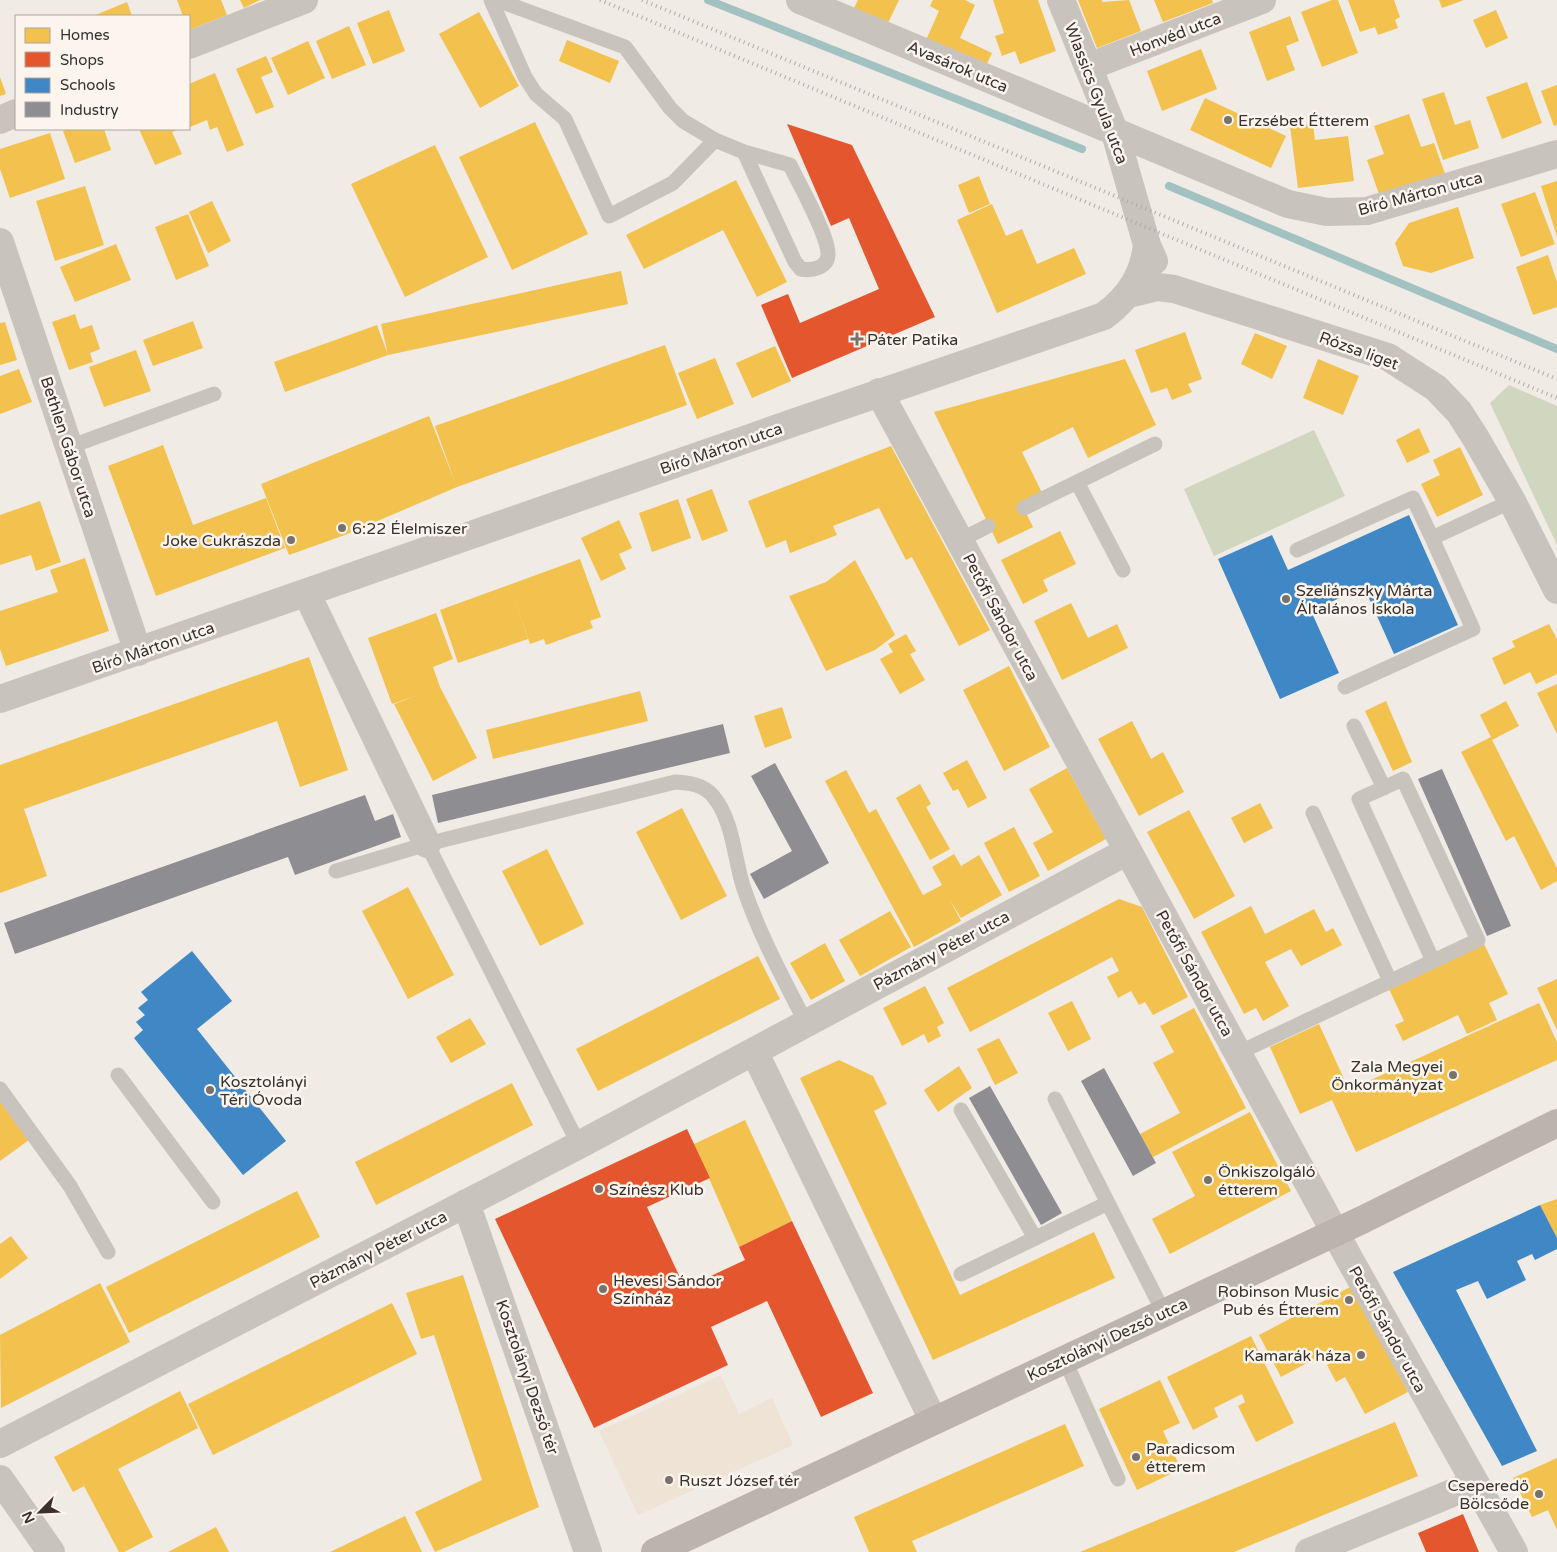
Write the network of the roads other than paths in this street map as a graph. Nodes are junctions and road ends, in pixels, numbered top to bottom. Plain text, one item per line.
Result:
1 (304, 0) edge
2 (491, 0) edge
3 (497, 0) edge
4 (800, 0) edge
5 (1061, 0) edge
6 (1262, 0) edge
7 (190, 46) edge
8 (1088, 68) junction
9 (15, 113) edge
10 (0, 120) edge
11 (1115, 133) junction
12 (715, 140) junction
13 (744, 152) junction
14 (1557, 154) edge
15 (0, 242) edge
16 (1147, 245) junction
17 (1184, 293) junction
18 (1129, 294) junction
19 (1104, 316) junction
20 (879, 392) junction
21 (214, 394) dead end
22 (1155, 444) dead end
23 (69, 447) junction
24 (1077, 482) junction
25 (1512, 500) junction
26 (1024, 508) dead end
27 (988, 526) dead end
28 (1432, 538) junction
29 (960, 540) junction
30 (1297, 550) dead end
31 (1123, 570) dead end
32 (1557, 590) edge
33 (307, 594) junction
34 (138, 652) junction
35 (1344, 687) dead end
36 (0, 699) edge
37 (1354, 726) dead end
38 (1384, 788) junction
39 (1313, 813) dead end
40 (427, 844) junction
41 (1128, 851) junction
42 (336, 871) dead end
43 (1433, 961) junction
44 (1390, 981) junction
45 (806, 1023) junction
46 (754, 1051) junction
47 (1238, 1053) junction
48 (118, 1075) dead end
49 (0, 1089) edge
50 (1056, 1099) dead end
51 (961, 1110) dead end
52 (1557, 1123) edge
53 (578, 1145) junction
54 (212, 1202) dead end
55 (466, 1203) junction
56 (1108, 1203) junction
57 (1335, 1232) junction
58 (1035, 1238) junction
59 (108, 1252) dead end
60 (961, 1274) dead end
61 (1164, 1312) junction
62 (1064, 1358) junction
63 (933, 1420) junction
64 (0, 1444) edge
65 (0, 1479) edge
66 (1118, 1479) dead end
67 (1474, 1484) junction
68 (51, 1552) edge
69 (588, 1552) edge
70 (655, 1552) edge
71 (1309, 1552) edge
72 (1514, 1552) edge

1 - 7 street
2 - 12 lane
3 - 12 lane
4 - 11 street, Avasárok utca
5 - 8 street, Wlassics Gyula utca
6 - 8 street, Honvéd utca
8 - 11 street, Wlassics Gyula utca
9 - 10 street
11 - 14 street, Bíró Márton utca
11 - 16 street, Wlassics Gyula utca
12 - 13 lane
13 - 13 lane
15 - 23 street, Bethlen Gábor utca
16 - 17 street, Wlassics Gyula utca
16 - 18 street, Wlassics Gyula utca
17 - 18 street, Rózsa liget
17 - 19 street, Rózsa liget
17 - 25 street, Rózsa liget
18 - 19 street, Bíró Márton utca
19 - 20 street, Bíró Márton utca
20 - 29 street, Petőfi Sándor utca
20 - 33 street, Bíró Márton utca
21 - 23 lane
22 - 24 lane
23 - 34 street, Bethlen Gábor utca
24 - 26 lane
24 - 31 lane
25 - 28 lane
25 - 32 street, Rózsa liget
27 - 29 lane
28 - 30 lane
28 - 35 lane
29 - 41 street, Petőfi Sándor utca
33 - 34 street, Bíró Márton utca
33 - 40 street
34 - 36 street, Bíró Márton utca
37 - 38 lane
38 - 43 lane
38 - 43 lane
39 - 44 lane
40 - 42 lane
40 - 45 lane
40 - 53 lane
41 - 45 street, Pázmány Péter utca
41 - 47 street, Petőfi Sándor utca
43 - 44 lane
44 - 47 lane
45 - 46 street, Pázmány Péter utca
46 - 53 street, Pázmány Péter utca
46 - 63 street
47 - 57 street, Petőfi Sándor utca
48 - 54 lane
49 - 59 lane
50 - 56 lane
51 - 58 lane
52 - 57 main road, Kosztolányi Dezső utca
53 - 55 street, Pázmány Péter utca
55 - 64 street, Pázmány Péter utca
55 - 69 street, Kosztolányi Dezső tér
56 - 58 lane
56 - 61 lane
57 - 61 main road, Kosztolányi Dezső utca
57 - 67 street, Petőfi Sándor utca
58 - 60 lane
61 - 62 main road, Kosztolányi Dezső utca
62 - 63 main road, Kosztolányi Dezső utca
62 - 66 lane
63 - 70 main road, Kosztolányi Dezső utca
65 - 68 street
67 - 71 street
67 - 72 street, Petőfi Sándor utca

